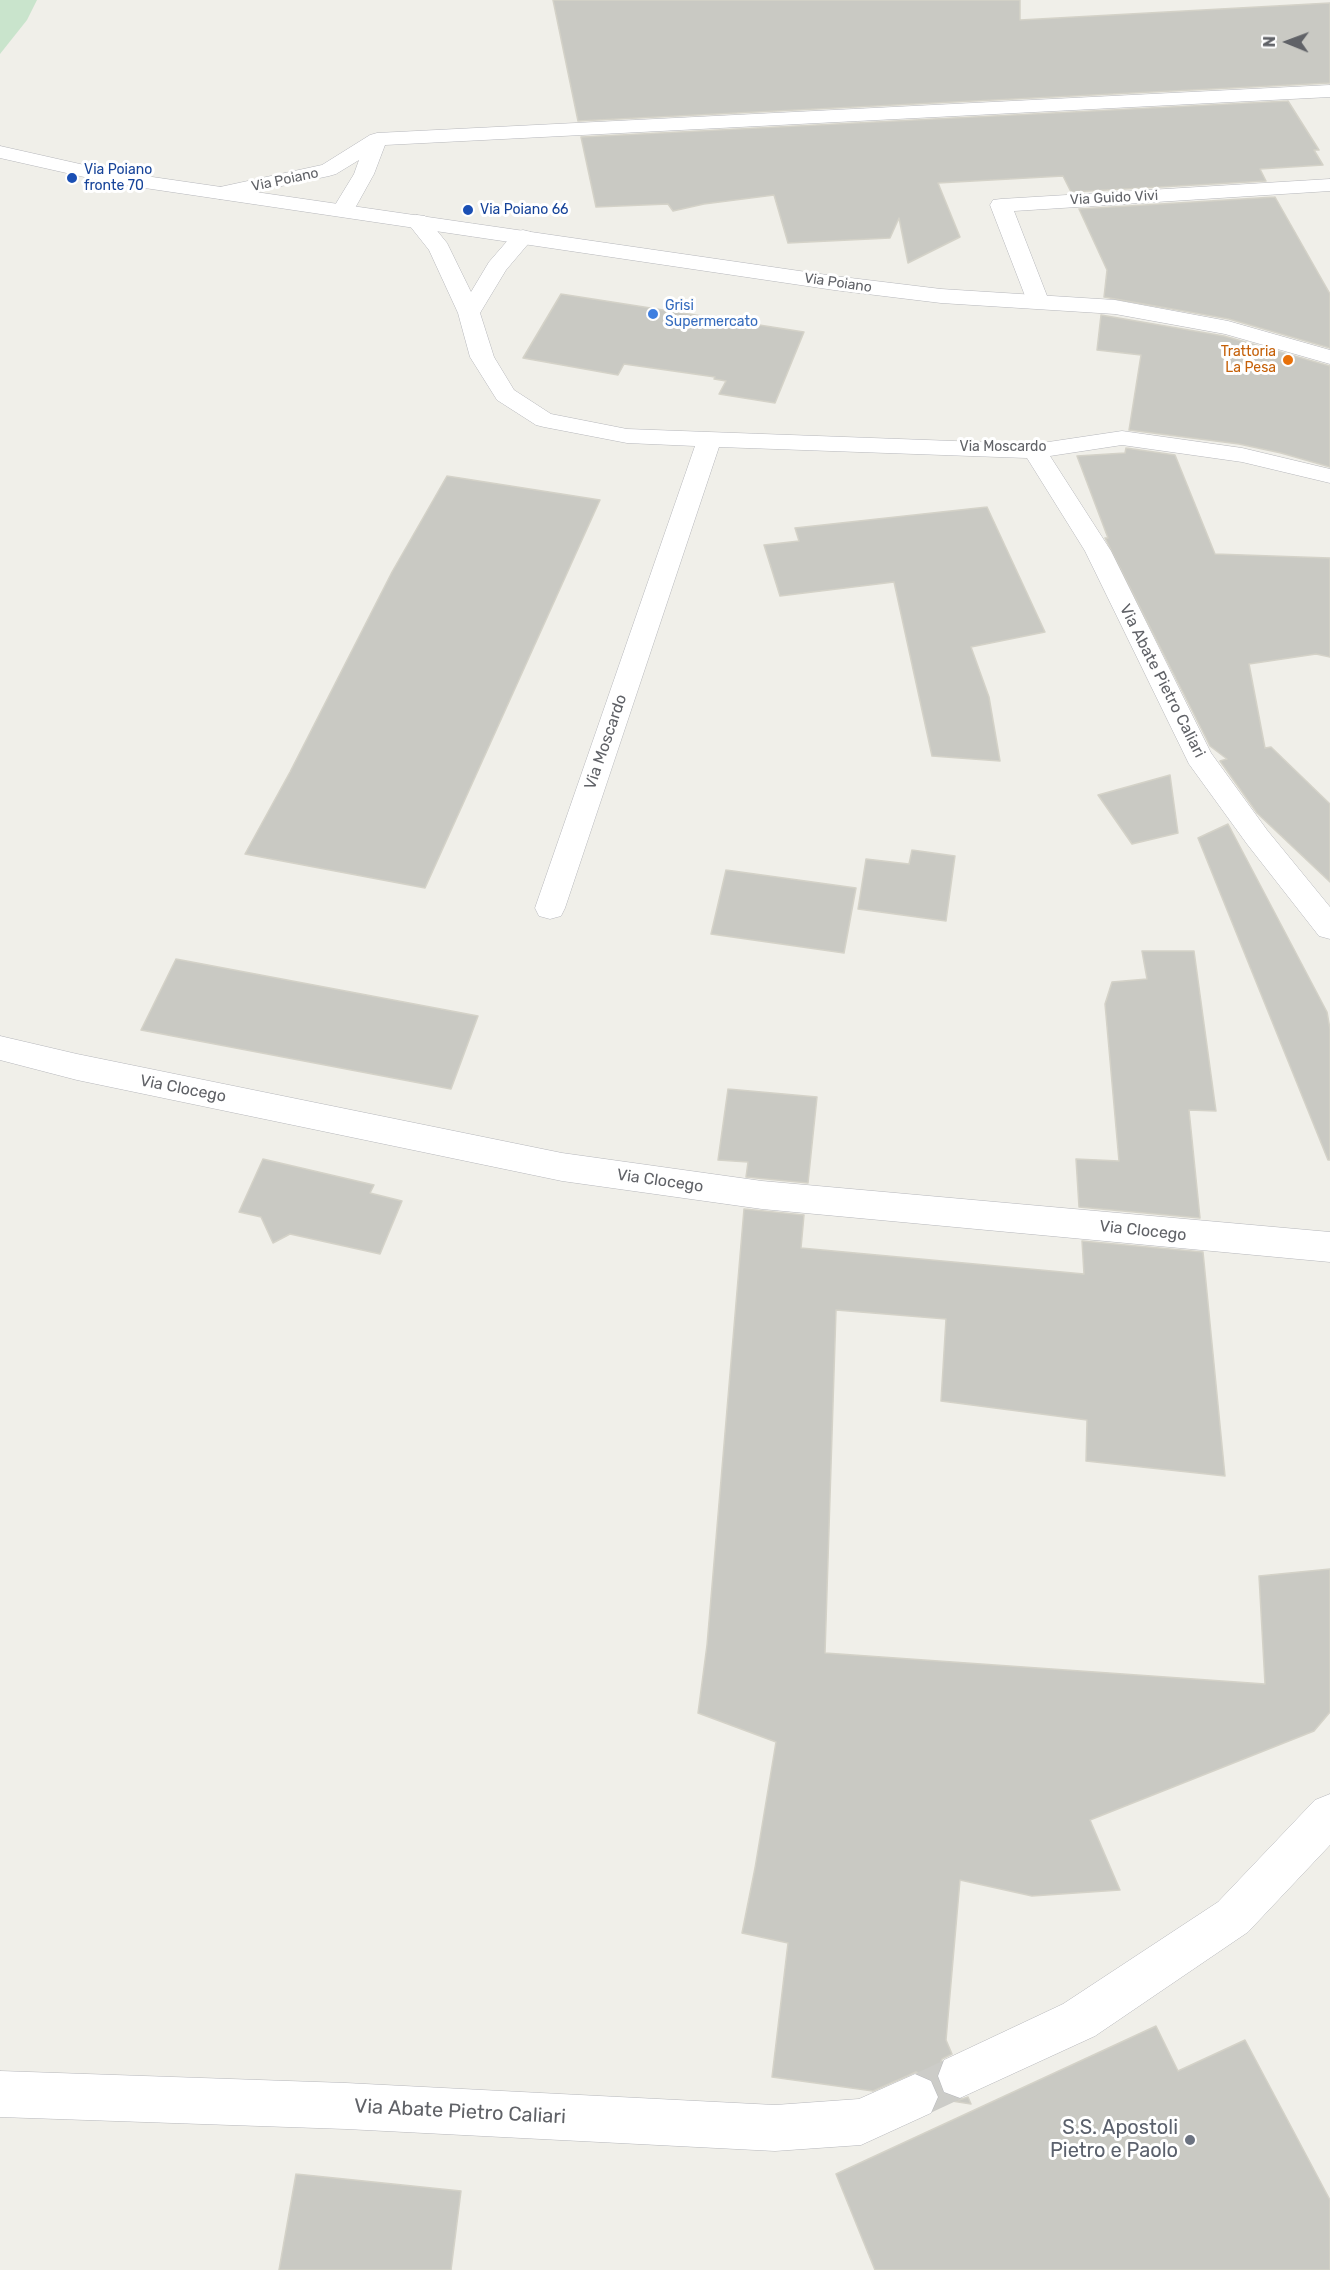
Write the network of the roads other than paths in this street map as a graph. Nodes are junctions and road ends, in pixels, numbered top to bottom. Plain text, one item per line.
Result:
1 (1330, 91) edge
2 (377, 139) junction
3 (0, 152) edge
4 (1330, 185) edge
5 (220, 193) junction
6 (343, 210) junction
7 (417, 221) junction
8 (523, 237) junction
9 (1038, 301) junction
10 (469, 313) junction
11 (1330, 357) edge
12 (709, 440) junction
13 (1035, 451) junction
14 (1330, 476) edge
15 (550, 908) dead end
16 (1330, 928) edge
17 (0, 1048) edge
18 (1330, 1247) edge
19 (1330, 1815) edge
20 (960, 2076) tunnel mouth
21 (0, 2094) edge
22 (915, 2097) tunnel mouth

1 - 2 street
2 - 5 street, Via Poiano
2 - 6 street
3 - 5 street, Via Poiano
4 - 9 street, Via Guido Vivi
5 - 6 street, Via Poiano
6 - 7 street, Via Poiano
7 - 8 street, Via Poiano
7 - 10 street, Via Moscardo
8 - 9 street, Via Poiano
8 - 10 street
9 - 11 street, Via Poiano
10 - 12 street, Via Moscardo
12 - 13 street, Via Moscardo
12 - 15 street, Via Moscardo
13 - 14 street, Via Moscardo
13 - 16 street, Via Abate Pietro Caliari
17 - 18 street, Via Clocego
19 - 20 street
21 - 22 street, Via Abate Pietro Caliari

